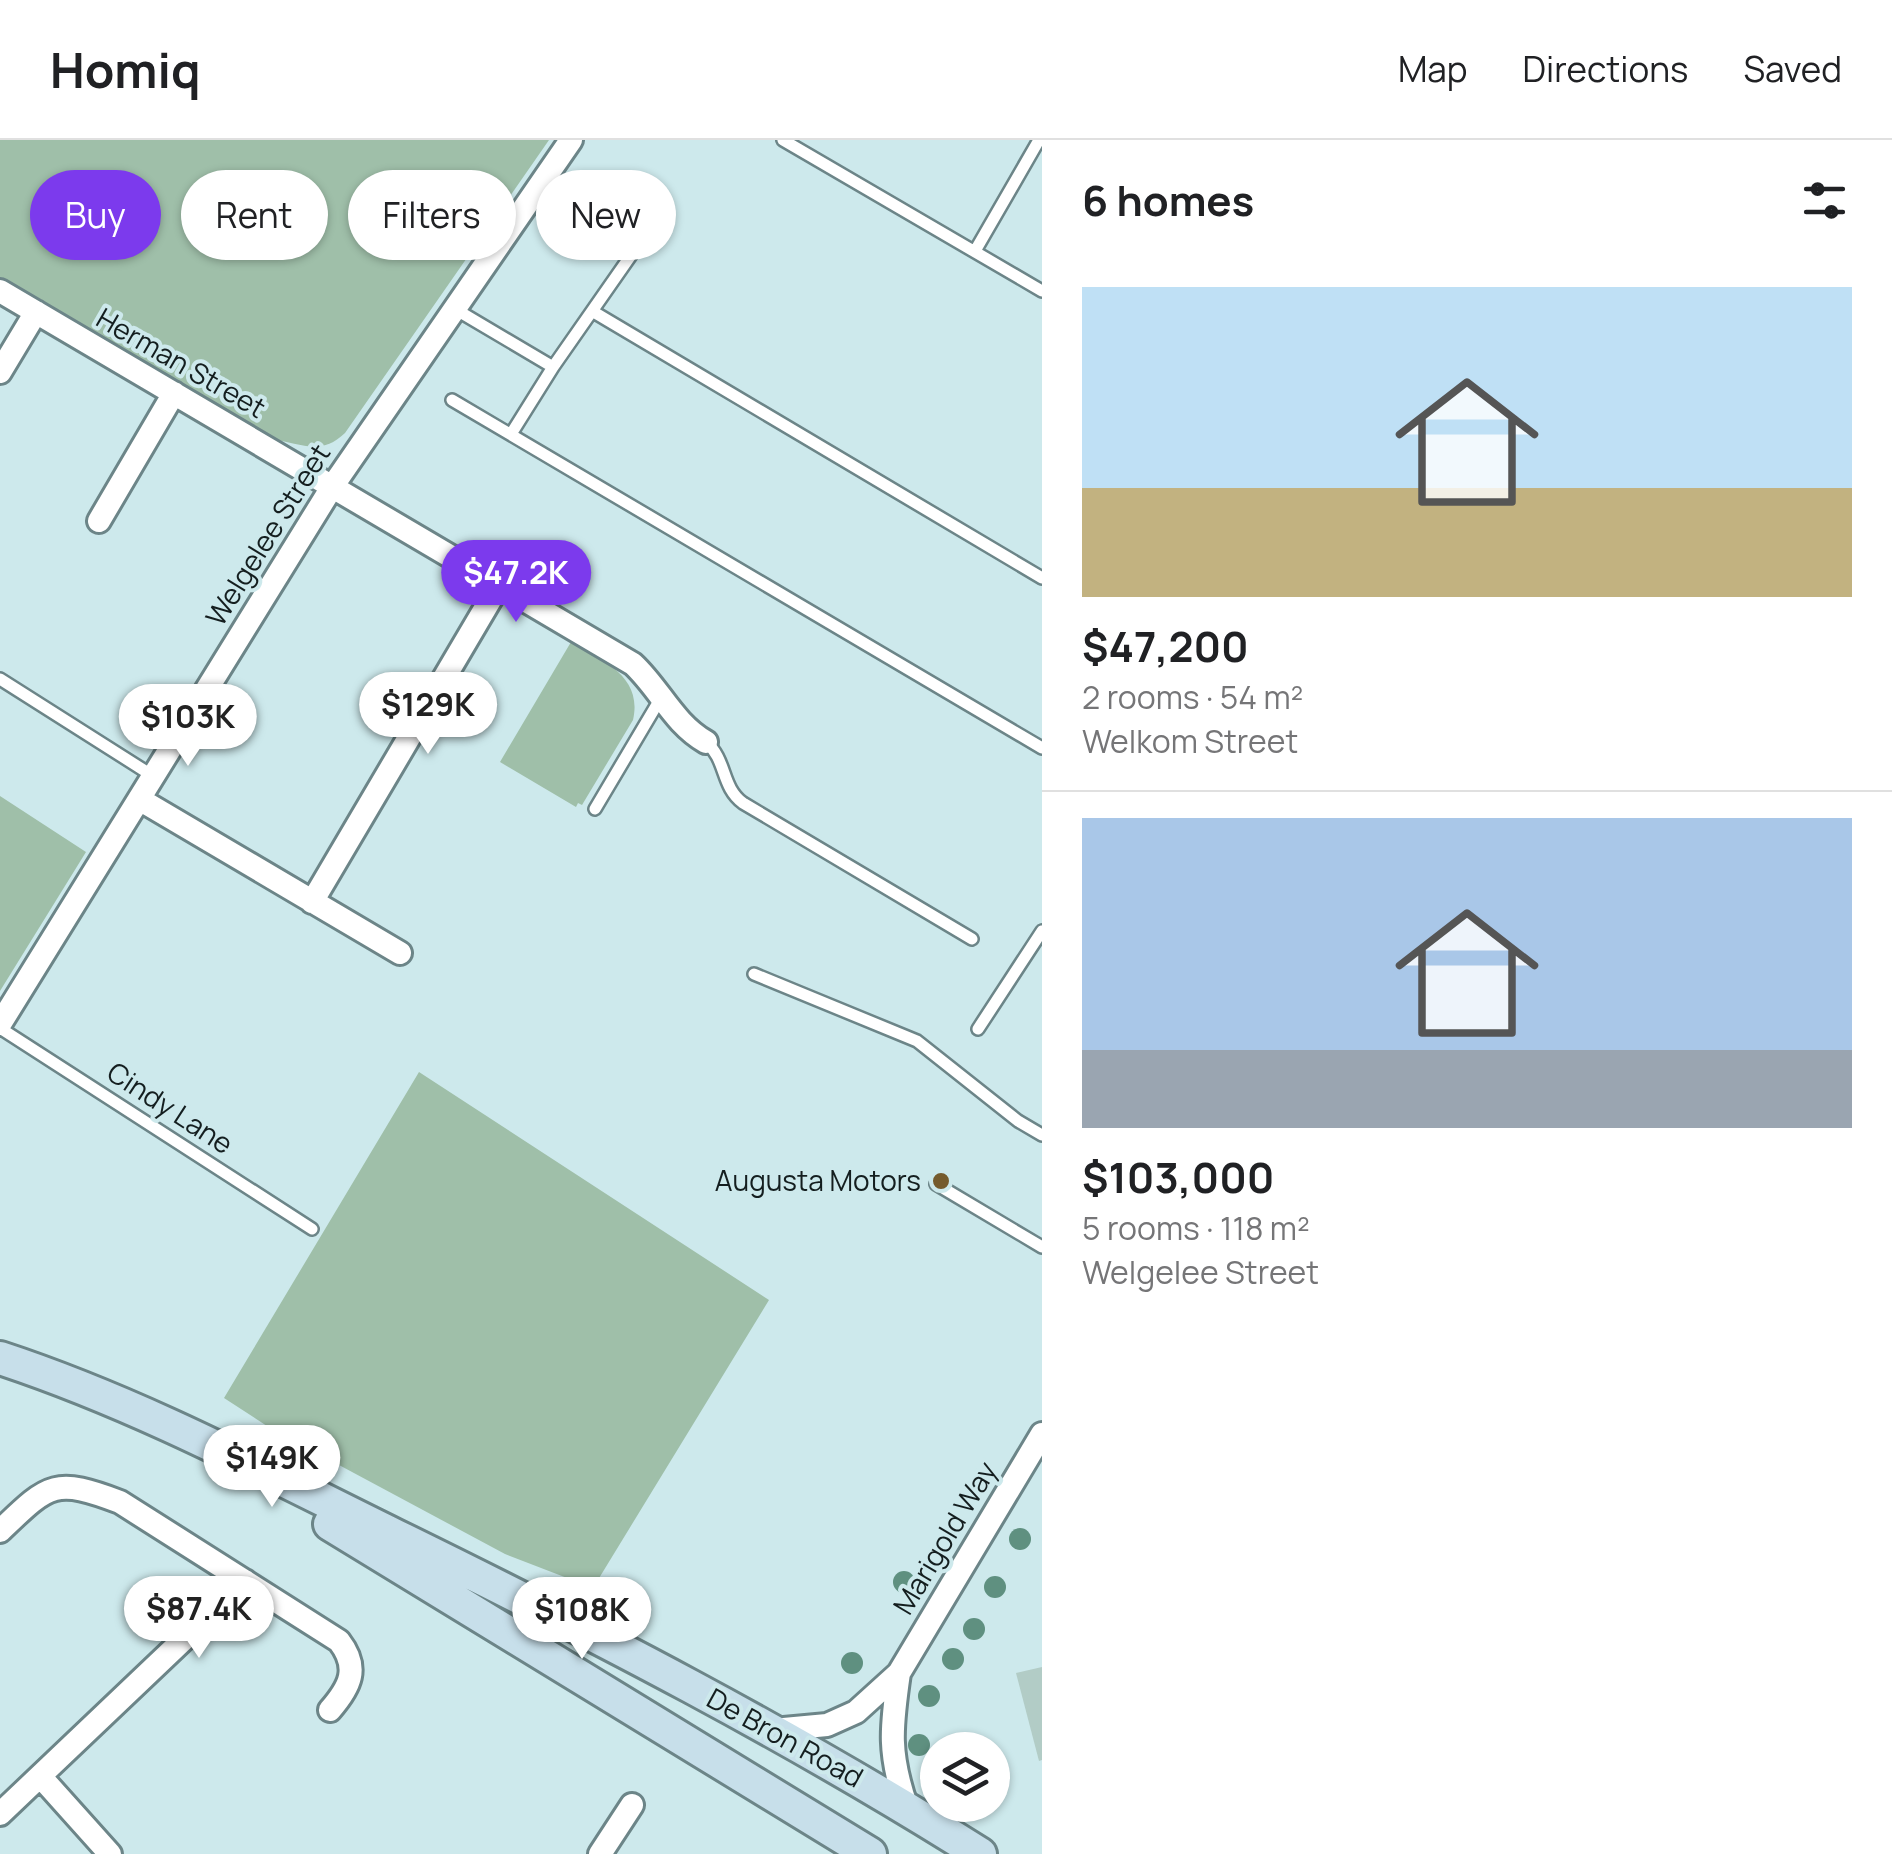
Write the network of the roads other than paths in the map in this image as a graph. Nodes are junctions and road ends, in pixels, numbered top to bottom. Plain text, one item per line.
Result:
1 (570, 140) edge
2 (783, 140) edge
3 (1036, 141) edge
4 (975, 251) junction
5 (628, 260) edge
6 (0, 291) edge
7 (1042, 291) edge
8 (454, 309) junction
9 (592, 311) junction
10 (36, 312) junction
11 (552, 368) junction
12 (0, 372) edge
13 (174, 394) junction
14 (452, 400) dead end
15 (511, 434) junction
16 (332, 487) junction
17 (99, 521) dead end
18 (1042, 578) edge
19 (499, 585) junction
20 (0, 679) edge
21 (662, 696) junction
22 (706, 742) joint
23 (1042, 748) edge
24 (153, 776) junction
25 (139, 799) junction
26 (595, 808) dead end
27 (312, 902) junction
28 (1042, 931) edge
29 (972, 938) dead end
30 (400, 953) dead end
31 (754, 974) dead end
32 (0, 1026) edge
33 (978, 1029) dead end
34 (1042, 1135) edge
35 (936, 1184) dead end
36 (312, 1229) dead end
37 (1042, 1247) edge
38 (0, 1358) edge
39 (156, 1417) junction
40 (1042, 1434) edge
41 (0, 1531) edge
42 (244, 1581) junction
43 (899, 1673) junction
44 (330, 1710) dead end
45 (773, 1730) junction
46 (40, 1776) junction
47 (632, 1805) dead end
48 (907, 1808) junction
49 (0, 1814) edge
50 (110, 1854) edge
51 (600, 1854) edge
52 (870, 1854) edge
53 (980, 1854) edge

1 - 8 street, Welgelee Street
2 - 4 lane
3 - 4 lane
4 - 7 lane
5 - 9 lane
6 - 10 street, Herman Street
8 - 11 lane
8 - 16 street, Welgelee Street
9 - 11 lane
9 - 18 lane
10 - 12 street
10 - 13 street, Herman Street
11 - 15 lane
13 - 16 street, Herman Street
13 - 17 street
14 - 15 lane
15 - 23 lane
16 - 19 street, Herman Street
16 - 24 street, Welgelee Street
19 - 21 street, Herman Street
19 - 27 street
20 - 24 lane
21 - 22 street, Herman Street
21 - 26 lane
22 - 29 lane
24 - 25 street, Welgelee Street
25 - 27 street
25 - 32 street, Welgelee Street
27 - 30 street
28 - 33 lane
31 - 34 lane
32 - 36 lane, Cindy Lane
35 - 37 lane
38 - 39 street, De Bron Road
39 - 45 street, De Bron Road
39 - 52 street, De Bron Road
40 - 43 street, Marigold Way
41 - 42 street
42 - 44 street
42 - 46 street
43 - 45 street, Marigold Way
43 - 48 street, Marigold Way
45 - 48 street, De Bron Road
46 - 49 street
46 - 50 street
47 - 51 street
48 - 53 street, De Bron Road

